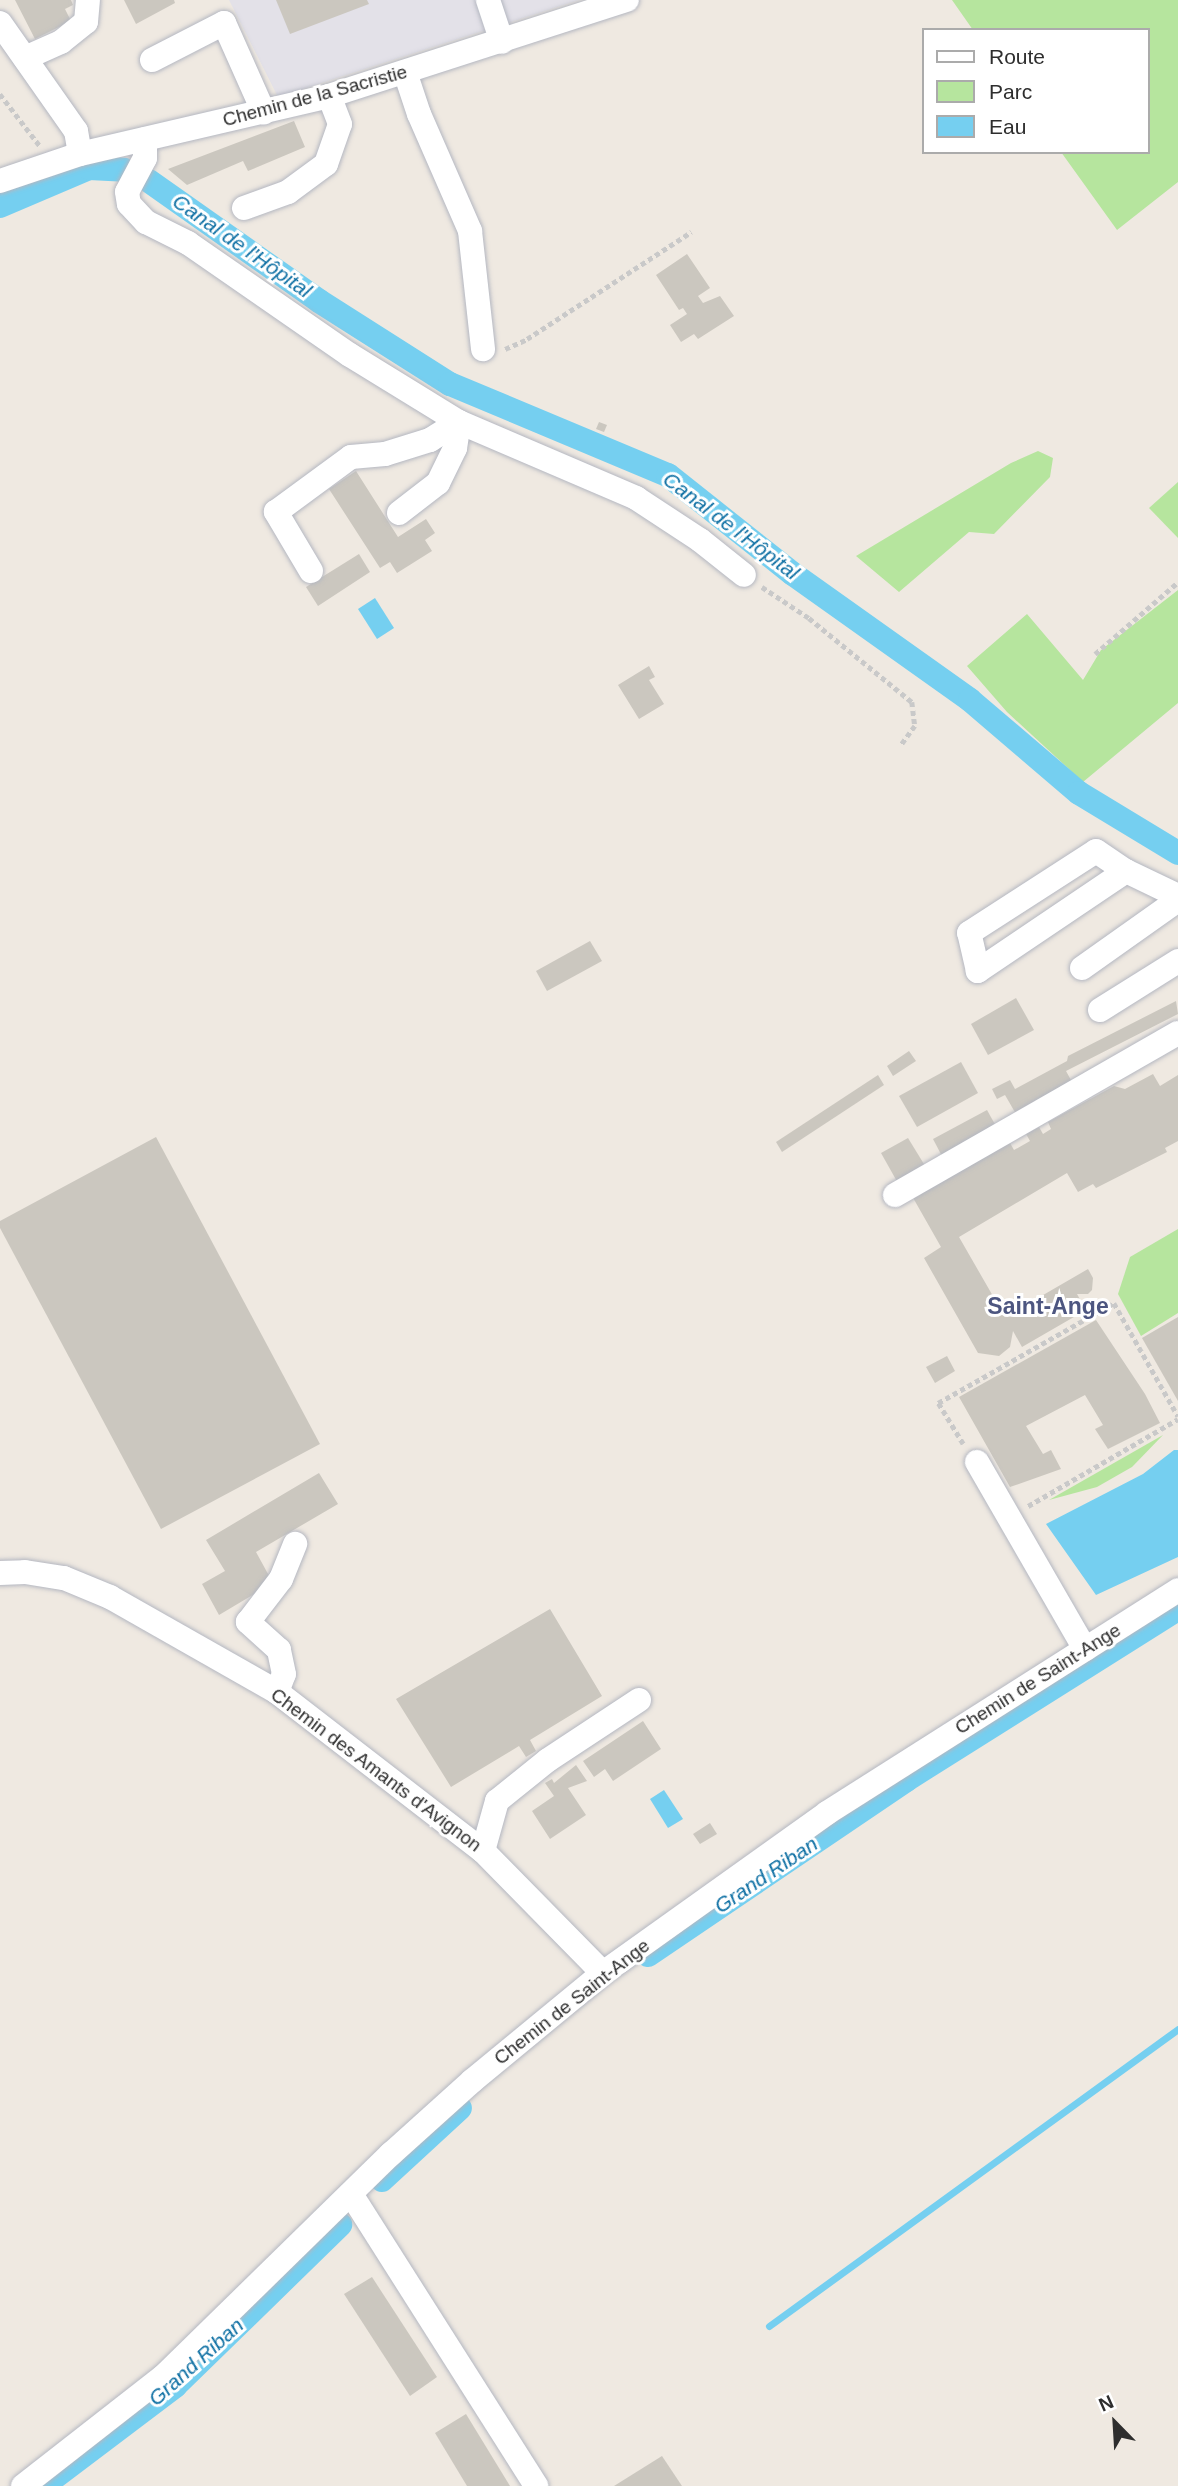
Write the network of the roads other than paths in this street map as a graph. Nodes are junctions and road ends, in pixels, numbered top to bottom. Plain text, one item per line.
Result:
1 (88, 0) edge
2 (488, 0) edge
3 (628, 0) edge
4 (0, 23) edge
5 (502, 42) junction
6 (25, 58) junction
7 (152, 60) dead end
8 (405, 72) junction
9 (329, 96) junction
10 (264, 113) junction
11 (145, 139) junction
12 (80, 154) junction
13 (0, 181) edge
14 (244, 208) dead end
15 (483, 349) road end
16 (459, 422) junction
17 (399, 513) dead end
18 (310, 571) dead end
19 (744, 575) road end
20 (1126, 872) junction
21 (1178, 898) edge
22 (1178, 961) edge
23 (1082, 968) dead end
24 (1100, 1010) dead end
25 (1178, 1033) edge
26 (895, 1195) dead end
27 (978, 1462) road end
28 (295, 1545) dead end
29 (0, 1573) edge
30 (1178, 1590) edge
31 (1085, 1650) junction
32 (277, 1692) junction
33 (639, 1700) dead end
34 (483, 1851) junction
35 (603, 1973) junction
36 (351, 2193) junction
37 (23, 2486) edge
38 (536, 2486) edge

1 - 6 street
2 - 5 street
3 - 5 street, Chemin de la Sacristie
4 - 6 street
5 - 8 street, Chemin de la Sacristie
6 - 12 street
7 - 10 street
8 - 9 street, Chemin de la Sacristie
8 - 15 street
9 - 10 street, Chemin de la Sacristie
9 - 14 street
10 - 11 street, Chemin de la Sacristie
11 - 12 street, Chemin de la Sacristie
11 - 16 street
12 - 13 street, Chemin de la Sacristie
16 - 17 street
16 - 18 street
16 - 19 street
20 - 20 street
20 - 21 street
21 - 23 street
22 - 24 street
25 - 26 street
27 - 31 street
28 - 32 street
29 - 32 street, Chemin des Amants d'Avignon
30 - 31 street, Chemin de Saint-Ange
31 - 35 street, Chemin de Saint-Ange
32 - 34 street, Chemin des Amants d'Avignon
33 - 34 street
34 - 35 street, Chemin des Amants d'Avignon
35 - 36 street, Chemin de Saint-Ange
36 - 37 street, Chemin de Saint-Ange
36 - 38 street

